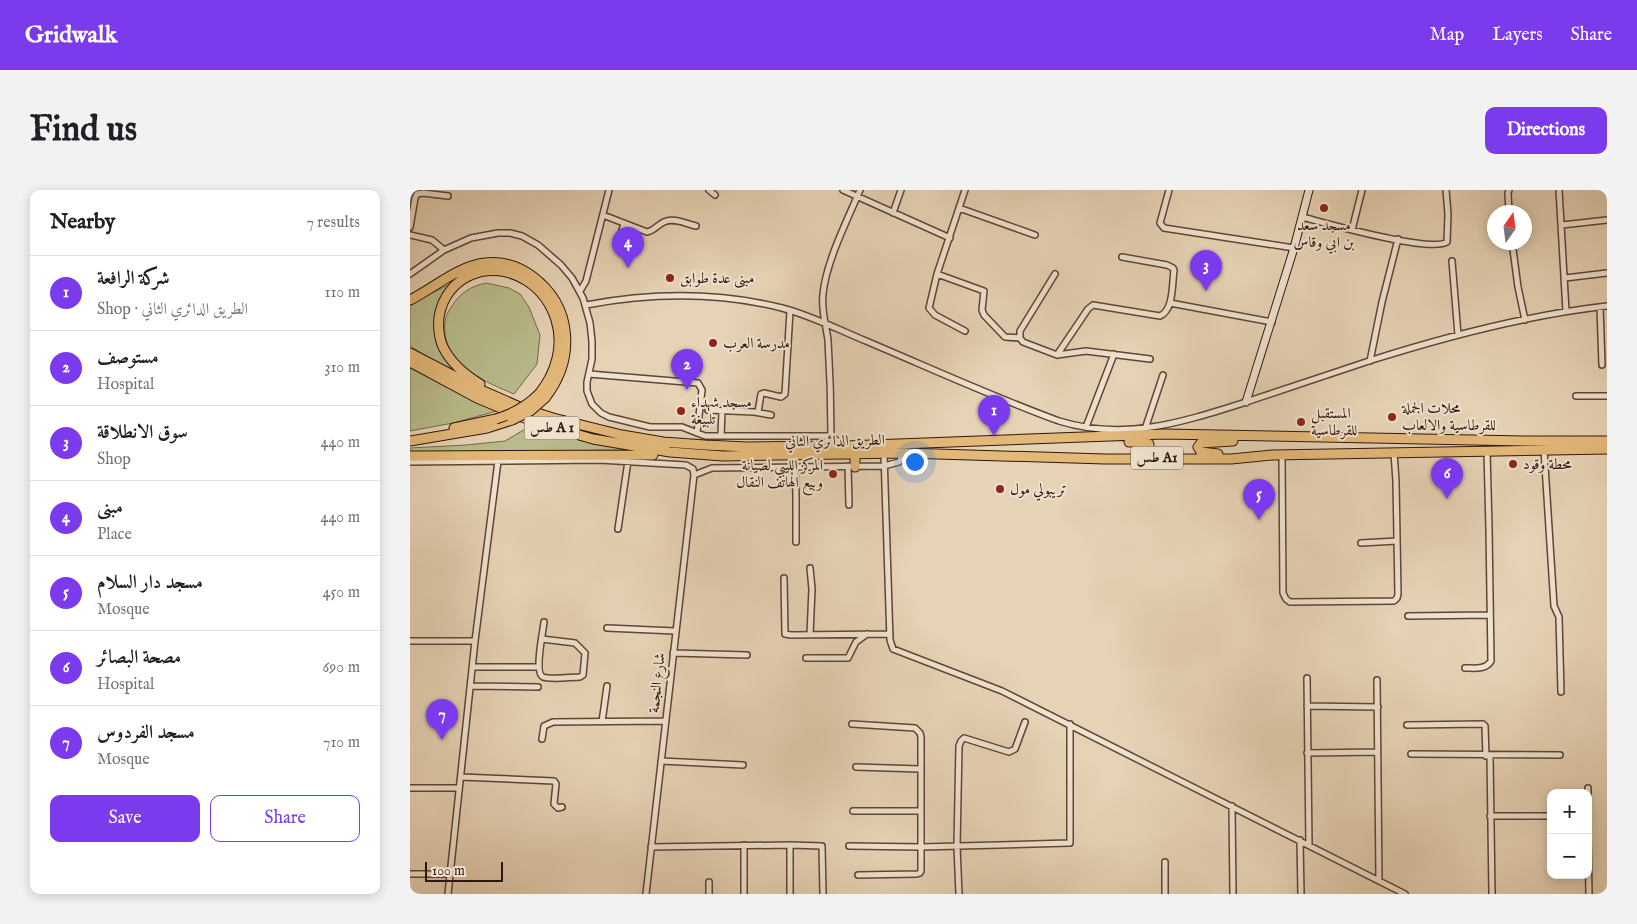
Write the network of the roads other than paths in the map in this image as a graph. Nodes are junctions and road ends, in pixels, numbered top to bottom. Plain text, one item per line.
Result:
1 (609, 190) edge
2 (709, 190) edge
3 (844, 190) edge
4 (860, 190) edge
5 (901, 190) edge
6 (965, 190) edge
7 (1169, 190) edge
8 (1362, 190) edge
9 (1446, 190) edge
10 (1509, 190) edge
11 (1559, 190) edge
12 (1308, 192) edge
13 (448, 196) dead end
14 (715, 196) dead end
15 (857, 196) junction
16 (1509, 205) edge
17 (959, 208) junction
18 (893, 213) junction
19 (603, 215) junction
20 (1302, 218) junction
21 (1607, 220) edge
22 (624, 224) junction
23 (1562, 225) junction
24 (696, 226) dead end
25 (410, 228) edge
26 (1352, 230) junction
27 (410, 235) edge
28 (1035, 235) dead end
29 (950, 238) junction
30 (1398, 239) junction
31 (1294, 248) junction
32 (444, 250) junction
33 (1513, 250) edge
34 (622, 252) dead end
35 (1122, 257) dead end
36 (1452, 262) dead end
37 (1607, 272) edge
38 (410, 274) edge
39 (937, 274) junction
40 (1055, 274) dead end
41 (1565, 278) junction
42 (580, 291) junction
43 (410, 300) edge
44 (1170, 303) junction
45 (586, 305) junction
46 (1607, 306) edge
47 (1600, 307) junction
48 (790, 311) junction
49 (1566, 311) junction
50 (1525, 320) junction
51 (1272, 322) junction
52 (826, 325) junction
53 (965, 331) dead end
54 (1458, 335) junction
55 (1020, 338) junction
56 (410, 353) edge
57 (1114, 354) junction
58 (1057, 355) junction
59 (1150, 359) dead end
60 (1370, 361) junction
61 (410, 362) edge
62 (1602, 365) dead end
63 (589, 374) junction
64 (1163, 375) dead end
65 (542, 396) junction
66 (1576, 396) dead end
67 (1607, 396) edge
68 (508, 402) junction
69 (1246, 402) junction
70 (522, 408) joint
71 (708, 410) dead end
72 (722, 411) junction
73 (758, 412) junction
74 (771, 415) dead end
75 (1086, 427) junction
76 (1145, 429) junction
77 (697, 434) junction
78 (410, 435) edge
79 (721, 436) junction
80 (768, 436) junction
81 (831, 436) junction
82 (1050, 439) junction
83 (1607, 440) edge
84 (410, 441) edge
85 (1475, 441) junction
86 (768, 446) junction
87 (820, 446) junction
88 (845, 446) junction
89 (1607, 449) edge
90 (1487, 450) junction
91 (1544, 450) junction
92 (1394, 453) junction
93 (855, 454) junction
94 (884, 454) junction
95 (905, 454) junction
96 (706, 455) junction
97 (1277, 455) junction
98 (410, 456) edge
99 (1047, 458) junction
100 (498, 461) junction
101 (628, 461) junction
102 (410, 462) edge
103 (852, 466) junction
104 (884, 466) junction
105 (794, 467) junction
106 (694, 475) junction
107 (849, 505) dead end
108 (618, 529) dead end
109 (1397, 541) junction
110 (796, 542) dead end
111 (1361, 543) dead end
112 (810, 568) dead end
113 (784, 578) dead end
114 (1490, 615) junction
115 (1408, 616) dead end
116 (544, 622) dead end
117 (607, 628) dead end
118 (675, 630) junction
119 (867, 634) junction
120 (890, 634) junction
121 (810, 635) junction
122 (542, 638) junction
123 (410, 641) edge
124 (475, 641) junction
125 (673, 653) junction
126 (747, 655) dead end
127 (806, 658) dead end
128 (472, 666) junction
129 (539, 667) junction
130 (1465, 668) dead end
131 (1307, 678) dead end
132 (1377, 680) dead end
133 (470, 686) junction
134 (607, 686) dead end
135 (538, 687) dead end
136 (1561, 692) dead end
137 (1307, 706) junction
138 (1378, 707) junction
139 (666, 721) junction
140 (602, 722) junction
141 (1025, 722) dead end
142 (852, 724) dead end
143 (1070, 724) junction
144 (1407, 725) dead end
145 (542, 739) dead end
146 (1378, 752) junction
147 (1308, 753) junction
148 (1411, 754) dead end
149 (1560, 755) dead end
150 (1488, 756) junction
151 (661, 761) junction
152 (743, 765) dead end
153 (856, 767) dead end
154 (920, 769) junction
155 (460, 778) junction
156 (410, 788) edge
157 (459, 788) junction
158 (1232, 806) junction
159 (562, 807) dead end
160 (853, 811) dead end
161 (920, 811) junction
162 (1490, 816) junction
163 (1547, 816) edge
164 (1300, 840) junction
165 (1308, 844) junction
166 (790, 845) junction
167 (744, 846) junction
168 (849, 846) dead end
169 (957, 846) junction
170 (651, 847) junction
171 (920, 847) junction
172 (1165, 862) dead end
173 (410, 874) edge
174 (450, 874) junction
175 (858, 875) dead end
176 (1589, 879) edge
177 (1379, 881) junction
178 (709, 882) dead end
179 (448, 894) edge
180 (646, 894) edge
181 (709, 894) edge
182 (744, 894) edge
183 (790, 894) edge
184 (823, 894) edge
185 (958, 894) edge
186 (1165, 894) edge
187 (1233, 894) edge
188 (1301, 894) edge
189 (1405, 894) edge
190 (1492, 894) edge
191 (1589, 894) edge

1 - 19 street
2 - 14 street
3 - 15 street
4 - 15 street
5 - 18 street
6 - 17 street
7 - 31 street
8 - 26 street
9 - 30 street
10 - 16 street
11 - 23 street
12 - 20 street
13 - 25 street
15 - 18 street
15 - 52 street
17 - 28 street
17 - 29 street
18 - 29 street
19 - 22 street
19 - 42 street
20 - 26 street
20 - 31 street
21 - 23 street
22 - 24 street
22 - 34 street
23 - 41 street
26 - 30 street
27 - 32 street
29 - 39 street
30 - 60 street
31 - 51 street
32 - 38 street
32 - 42 street
33 - 50 street
35 - 44 street
36 - 54 street
37 - 41 street
39 - 53 street
39 - 55 street
40 - 55 street
41 - 49 street
42 - 45 street
43 - 65 highway
44 - 51 street
44 - 58 street
45 - 48 street
45 - 63 street
46 - 47 street
47 - 49 street
47 - 62 street
48 - 52 street
48 - 73 street
49 - 50 street
50 - 54 street
51 - 69 street
52 - 75 street
52 - 81 street
54 - 60 street
55 - 58 street
56 - 68 highway, الطريق الدائري الثاني / طس A 1
57 - 58 street
57 - 59 street
57 - 75 street
60 - 69 street
61 - 96 highway, الطريق الدائري الثاني / طس A 1
63 - 77 street
63 - 77 street
64 - 76 street
65 - 68 highway
65 - 78 highway, bridge
65 - 84 highway, bridge
66 - 67 street
68 - 70 highway, الطريق الدائري الثاني / طس A 1
69 - 76 street
70 - 86 highway, الطريق الدائري الثاني / طس A1
71 - 72 street
72 - 73 street
72 - 79 street
73 - 74 street
75 - 76 street
77 - 79 street
79 - 80 street
80 - 81 street
80 - 86 highway
81 - 87 street
81 - 88 street
82 - 85 highway, الطريق الدائري الثاني / طس A1
82 - 88 highway, الطريق الدائري الثاني / طس A1
82 - 99 highway
83 - 85 highway, الطريق الدائري الثاني / طس A1
85 - 97 highway
86 - 87 highway, الطريق الدائري الثاني / طس A1
87 - 88 highway, الطريق الدائري الثاني / طس A1
89 - 91 highway, الطريق الدائري الثاني / طس A1
90 - 91 highway, الطريق الدائري الثاني / طس A1
90 - 92 highway, الطريق الدائري الثاني / طس A1
90 - 114 street
91 - 136 street
92 - 97 highway, الطريق الدائري الثاني / طس A1
92 - 109 street
93 - 94 highway, الطريق الدائري الثاني / طس A1
93 - 96 highway, الطريق الدائري الثاني / طس A1
93 - 103 highway
94 - 95 highway, الطريق الدائري الثاني / طس A1
94 - 104 street
95 - 99 highway, الطريق الدائري الثاني / طس A1
95 - 104 street
96 - 98 highway
97 - 99 highway, الطريق الدائري الثاني / طس A1
97 - 109 street
100 - 101 street
100 - 102 street
100 - 124 street
101 - 106 street
101 - 108 street
103 - 104 street
103 - 105 street
103 - 107 street
104 - 120 street
105 - 106 street
105 - 110 street
106 - 118 street, شارع النجمة
109 - 111 street
112 - 121 street
113 - 121 street
114 - 115 street
114 - 130 street
116 - 122 street
117 - 118 street
118 - 125 street, شارع النجمة
119 - 120 street
119 - 121 street
119 - 127 street
120 - 143 street
122 - 129 street
122 - 129 street
123 - 124 street
124 - 128 street
125 - 126 street
125 - 139 street, شارع النجمة
128 - 129 street
128 - 133 street
131 - 137 street
132 - 138 street
133 - 135 street
133 - 155 street
134 - 140 street
137 - 138 street
137 - 147 street
138 - 146 street
139 - 140 street
139 - 151 street, شارع النجمة
140 - 145 street
141 - 169 street
142 - 154 street
143 - 158 street
143 - 169 street
144 - 150 street
146 - 147 street
146 - 177 street
147 - 165 street
148 - 150 street
149 - 150 street
150 - 162 street
151 - 152 street
151 - 170 street, شارع النجمة
153 - 154 street
154 - 161 street
155 - 157 street
155 - 159 street
156 - 157 street
157 - 174 street
158 - 164 street
158 - 187 street
160 - 161 street
161 - 171 street
162 - 163 street
162 - 190 street
164 - 165 street
164 - 188 street
165 - 177 street
166 - 167 street
166 - 183 street
166 - 184 street
167 - 170 street
167 - 182 street
168 - 171 street
169 - 171 street
169 - 185 street
170 - 180 street, شارع النجمة
171 - 175 street
172 - 186 street
173 - 174 street
174 - 179 street
176 - 191 street
177 - 189 street
178 - 181 street

